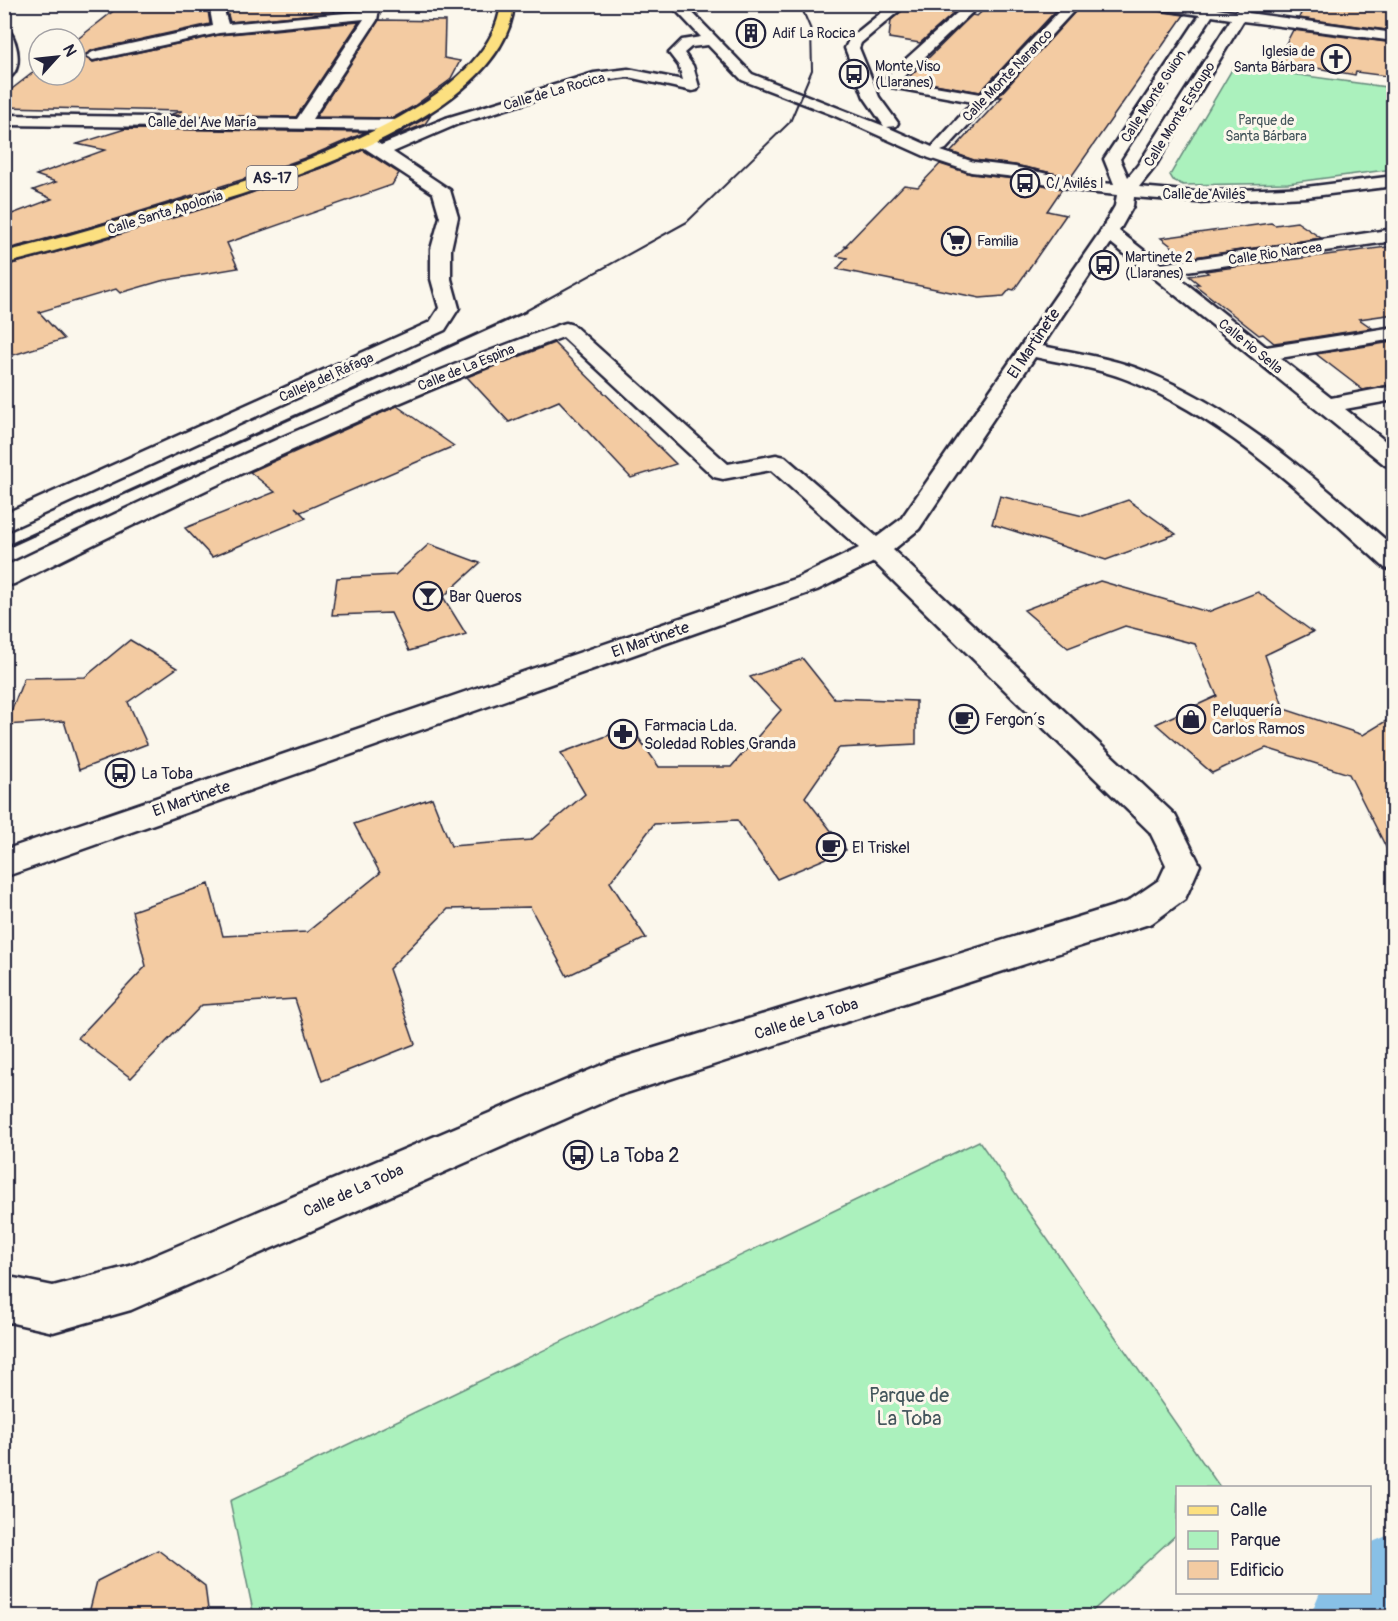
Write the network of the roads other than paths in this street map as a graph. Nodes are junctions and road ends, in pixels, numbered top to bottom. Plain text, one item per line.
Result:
1 (215, 4) edge
2 (508, 4) edge
3 (675, 4) edge
4 (901, 4) edge
5 (975, 4) edge
6 (1074, 4) edge
7 (1150, 4) edge
8 (1211, 8) edge
9 (373, 9) edge
10 (1243, 11) edge
11 (219, 29) junction
12 (4, 33) edge
13 (1394, 37) edge
14 (712, 40) junction
15 (93, 56) dead end
16 (4, 76) edge
17 (809, 95) junction
18 (855, 97) junction
19 (984, 99) junction
20 (4, 120) edge
21 (302, 123) junction
22 (400, 125) junction
23 (882, 125) junction
24 (940, 146) junction
25 (373, 147) junction
26 (1015, 172) junction
27 (1394, 181) edge
28 (1126, 191) junction
29 (1109, 232) junction
30 (1394, 235) edge
31 (4, 258) edge
32 (1157, 270) junction
33 (1394, 333) edge
34 (1028, 349) junction
35 (1262, 354) junction
36 (1394, 393) edge
37 (1325, 405) junction
38 (1390, 453) edge
39 (4, 524) edge
40 (877, 550) junction
41 (1394, 562) edge
42 (4, 578) edge
43 (4, 864) edge
44 (4, 1298) edge

1 - 11 street
2 - 22 main road, Calle Santa Apolonia / AS-17
3 - 14 street, Calle de Avilés
4 - 18 street
5 - 19 street
6 - 19 street, Calle Monte Naranco
7 - 8 street
8 - 10 street
8 - 28 street, Calle Monte Guion
9 - 11 street
9 - 21 street
10 - 13 street
10 - 28 street, Calle Monte Estoupo
11 - 15 street
12 - 16 street
14 - 17 street, Calle de Avilés
14 - 25 street, Calle de La Rocica
17 - 18 street, Calle de Avilés
17 - 23 street, Calle de Avilés
18 - 23 street, Calle de Avilés
18 - 23 street
19 - 24 street, Calle Monte Naranco
20 - 21 street, Calle del Ave María
21 - 22 street, Calle del Ave María
22 - 25 main road, Calle Santa Apolonia / AS-17
23 - 24 street, Calle de Avilés
23 - 26 street, Calle de Avilés
24 - 26 street, Calle de Avilés
25 - 31 main road, Calle Santa Apolonia / AS-17
25 - 39 street, Calleja del Ráfaga
26 - 28 street, Calle de Avilés
27 - 28 street, Calle de Avilés
28 - 29 street, El Martinete
29 - 32 street, Calle rio Sella
29 - 34 street, El Martinete
30 - 32 street, Calle Rio Narcea
32 - 35 street, Calle rio Sella
33 - 35 street
34 - 40 street, El Martinete
34 - 41 street
35 - 37 street, Calle rio Sella
36 - 37 street
37 - 38 street, Calle rio Sella
40 - 42 street, Calle de La Espina
40 - 43 street, El Martinete
40 - 44 street, Calle de La Toba

